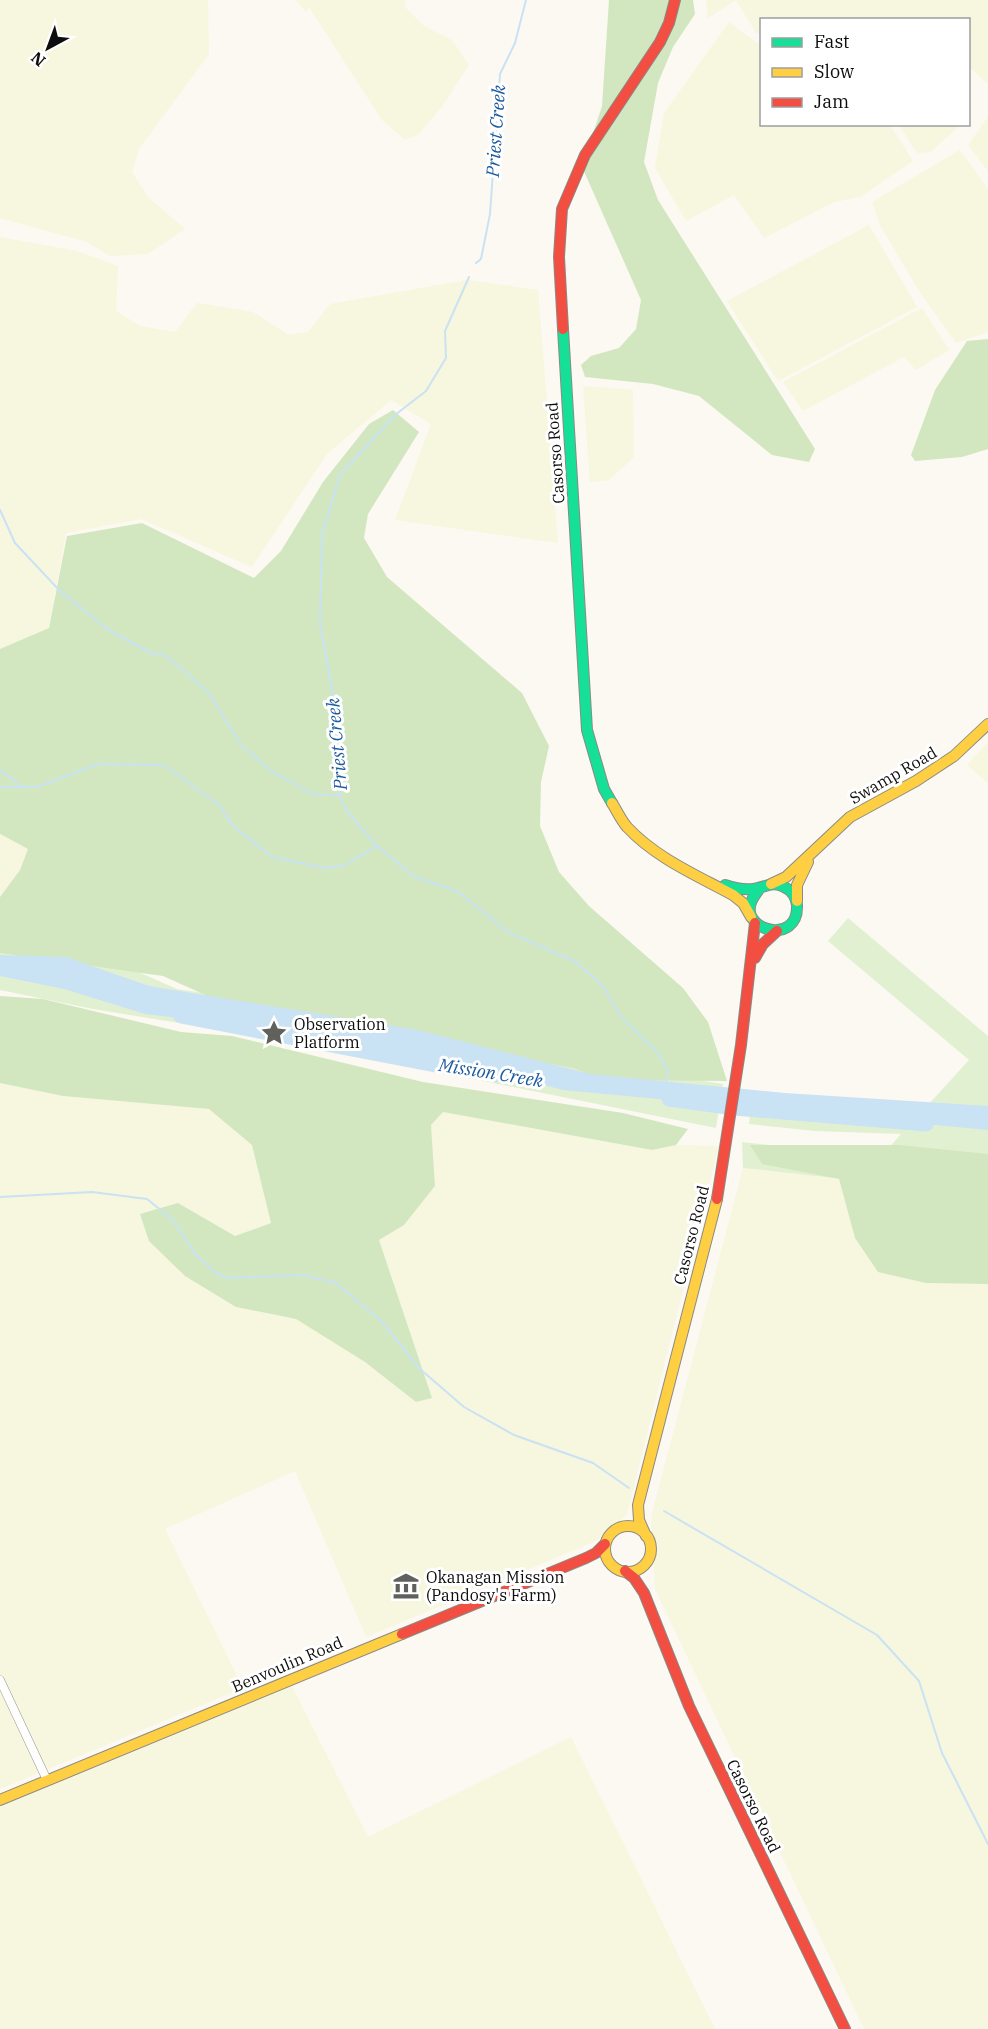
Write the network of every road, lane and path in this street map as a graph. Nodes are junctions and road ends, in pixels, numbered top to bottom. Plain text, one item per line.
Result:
1 (675, 0) edge
2 (988, 724) edge
3 (815, 851) junction
4 (708, 880) junction
5 (771, 884) junction
6 (760, 888) junction
7 (797, 904) junction
8 (753, 920) junction
9 (777, 932) junction
10 (752, 967) junction
11 (638, 1505) junction
12 (620, 1528) junction
13 (646, 1536) junction
14 (605, 1544) junction
15 (586, 1558) junction
16 (645, 1564) junction
17 (611, 1565) junction
18 (625, 1571) junction
19 (644, 1593) junction
20 (0, 1680) edge
21 (47, 1780) junction
22 (0, 1800) edge
23 (845, 2029) edge

1 - 4 main road, Casorso Road
2 - 3 main road, Swamp Road
3 - 5 main road, Swamp Road
3 - 7 main road, Swamp Road
4 - 6 main road, Casorso Road
4 - 8 main road, Casorso Road
5 - 6 main road
5 - 7 main road
6 - 8 main road
7 - 9 main road
8 - 9 main road
8 - 10 main road, Casorso Road
9 - 10 main road, Casorso Road
10 - 11 main road, Casorso Road
11 - 12 main road, Casorso Road
11 - 13 main road, Casorso Road
12 - 13 main road
12 - 14 main road
13 - 16 main road
14 - 15 main road, Benvoulin Road
14 - 17 main road
15 - 17 main road
15 - 21 main road, Benvoulin Road
16 - 18 main road
16 - 19 main road, Casorso Road
17 - 18 main road
18 - 19 main road, Casorso Road
19 - 23 main road, Casorso Road
20 - 21 street
21 - 22 main road, Benvoulin Road

